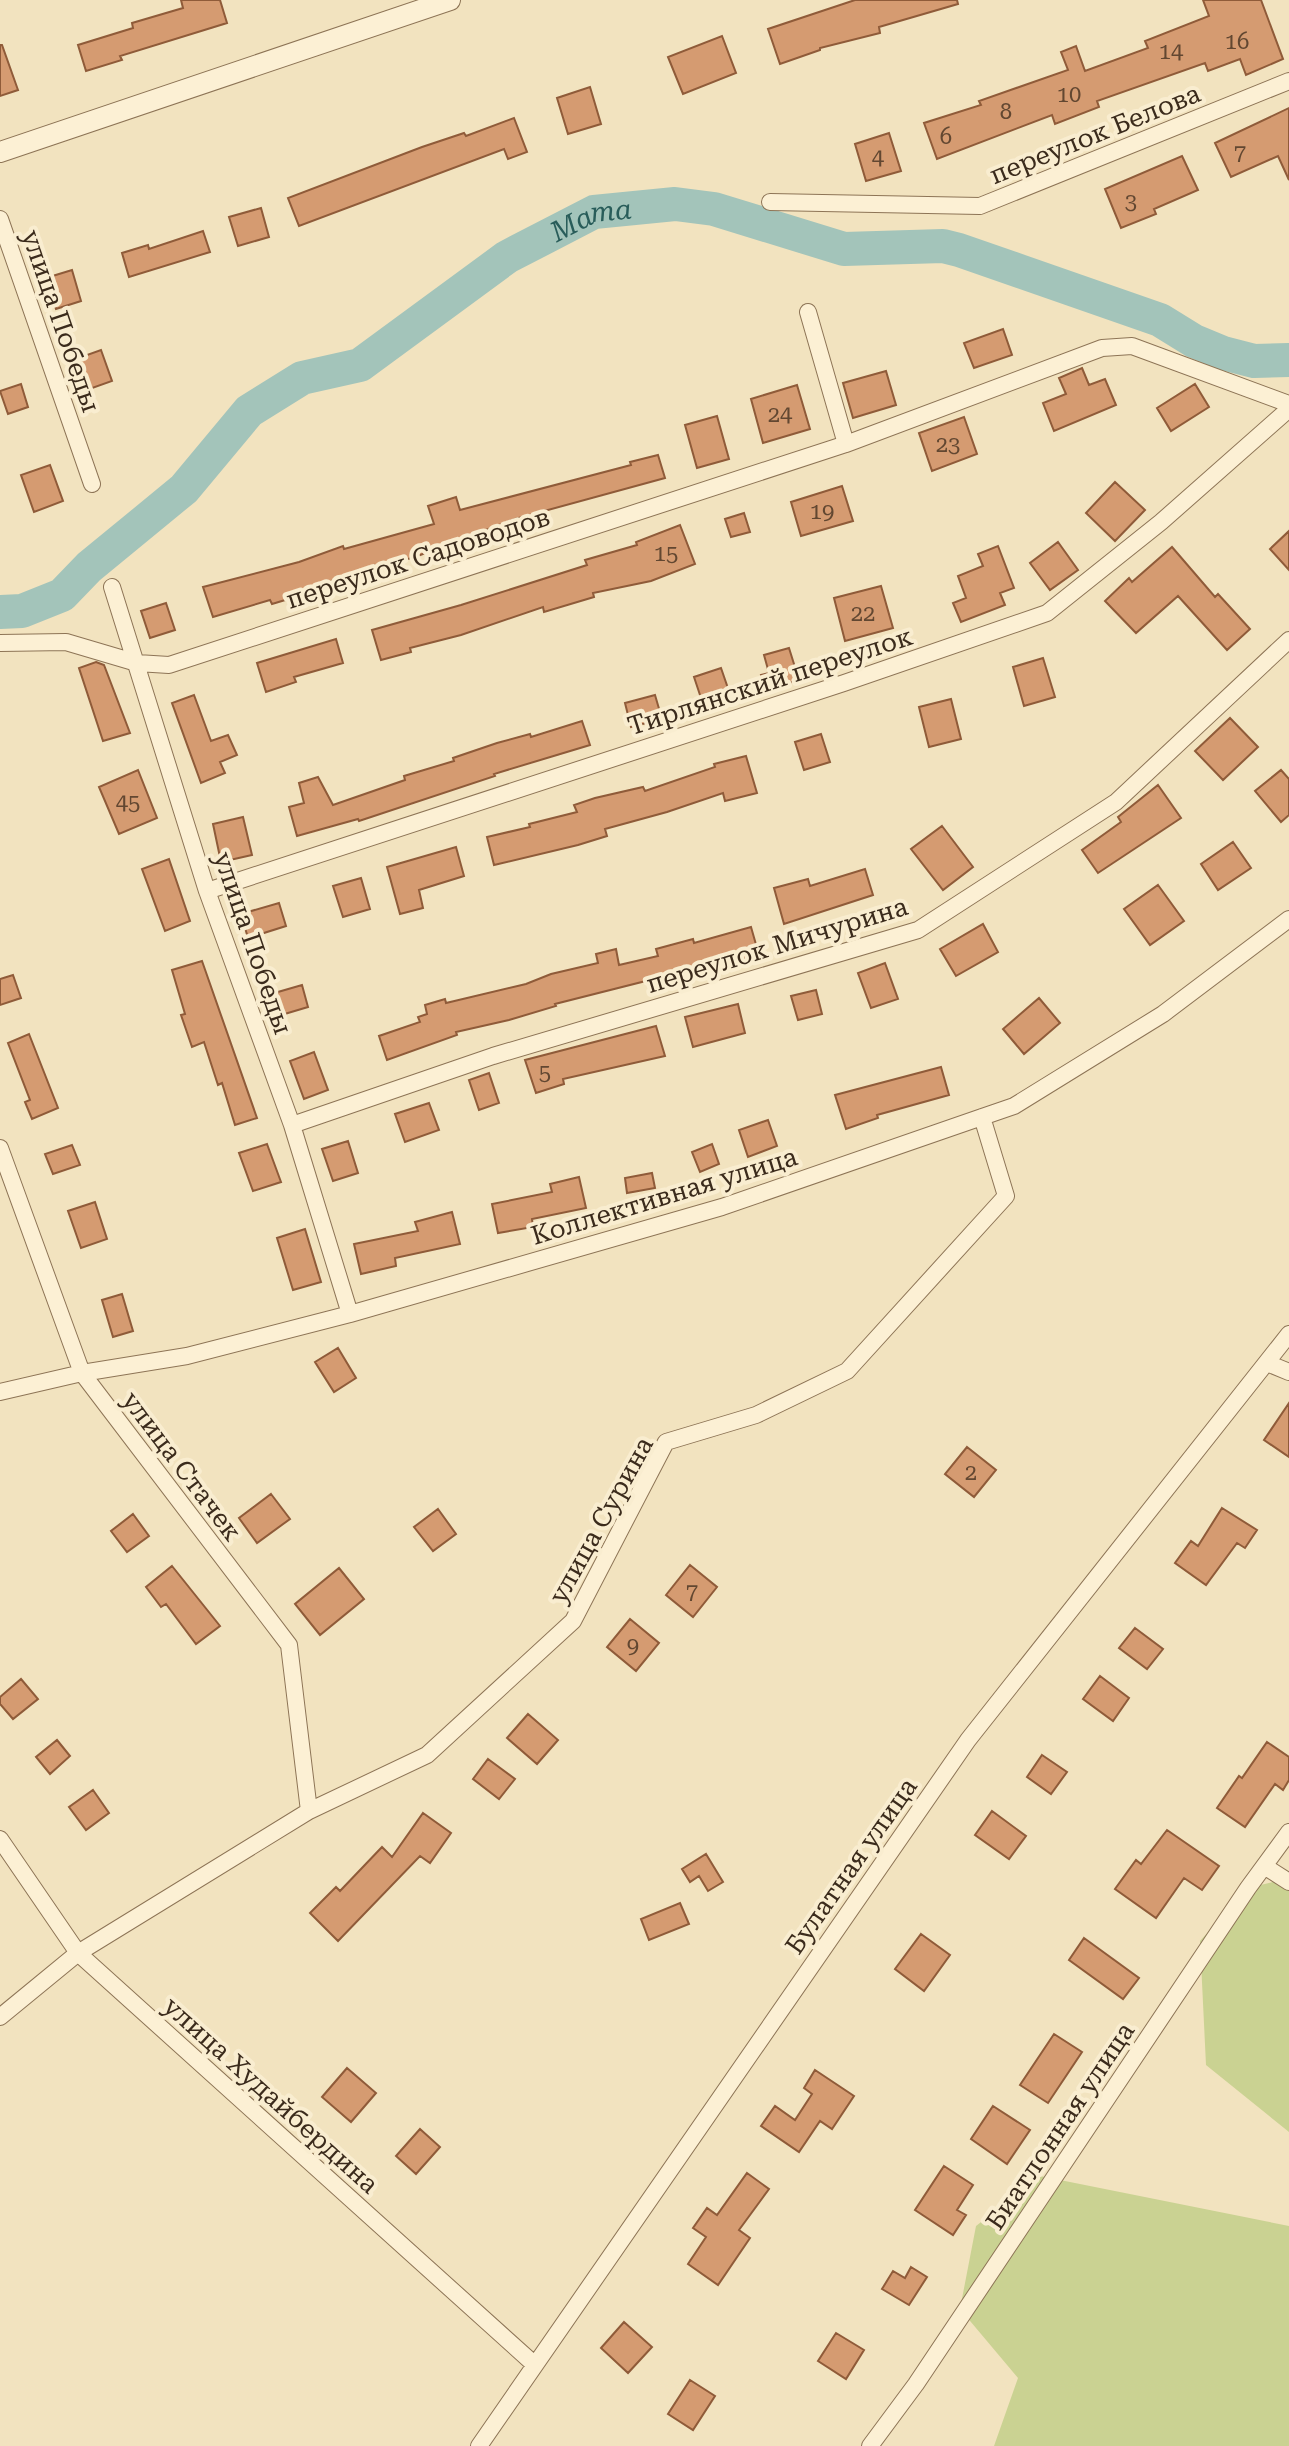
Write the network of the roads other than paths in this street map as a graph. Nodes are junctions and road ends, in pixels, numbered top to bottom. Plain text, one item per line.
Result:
1 (450, 0) edge
2 (1289, 81) edge
3 (0, 152) edge
4 (770, 202) dead end
5 (0, 219) edge
6 (808, 312) dead end
7 (1289, 407) edge
8 (846, 444) junction
9 (92, 484) dead end
10 (112, 587) dead end
11 (1289, 640) edge
12 (0, 643) edge
13 (137, 663) junction
14 (207, 891) junction
15 (1289, 919) edge
16 (982, 1117) junction
17 (292, 1125) junction
18 (0, 1148) edge
19 (350, 1314) junction
20 (1289, 1334) edge
21 (1267, 1363) junction
22 (1289, 1372) edge
23 (82, 1373) junction
24 (0, 1392) edge
25 (309, 1811) junction
26 (1289, 1832) edge
27 (0, 1839) edge
28 (1264, 1866) junction
29 (1289, 1882) edge
30 (78, 1953) junction
31 (0, 2017) edge
32 (535, 2365) junction
33 (479, 2446) edge
34 (870, 2446) edge

1 - 3 street
2 - 4 street, переулок Белова
5 - 9 street, улица Победы
6 - 8 street
7 - 8 street, переулок Садоводов
7 - 14 street, Тирлянский переулок
8 - 13 street, переулок Садоводов
10 - 13 street, улица Победы
11 - 17 street, переулок Мичурина
12 - 13 street, переулок Садоводов
13 - 14 street, улица Победы
14 - 17 street, улица Победы
15 - 16 street, Коллективная улица
16 - 19 street, Коллективная улица
16 - 25 street, улица Сурина
17 - 19 street, улица Победы
18 - 23 street, улица Стачек
19 - 23 street, Коллективная улица
20 - 21 street, Булатная улица
21 - 22 street
21 - 32 street, Булатная улица
23 - 24 street, Коллективная улица
23 - 25 street, улица Стачек
25 - 30 street, улица Сурина
26 - 28 street, Биатлонная улица
27 - 30 street, улица Худайбердина
28 - 29 street
28 - 34 street, Биатлонная улица
30 - 31 street, улица Сурина
30 - 32 street, улица Худайбердина
32 - 33 street, Булатная улица

